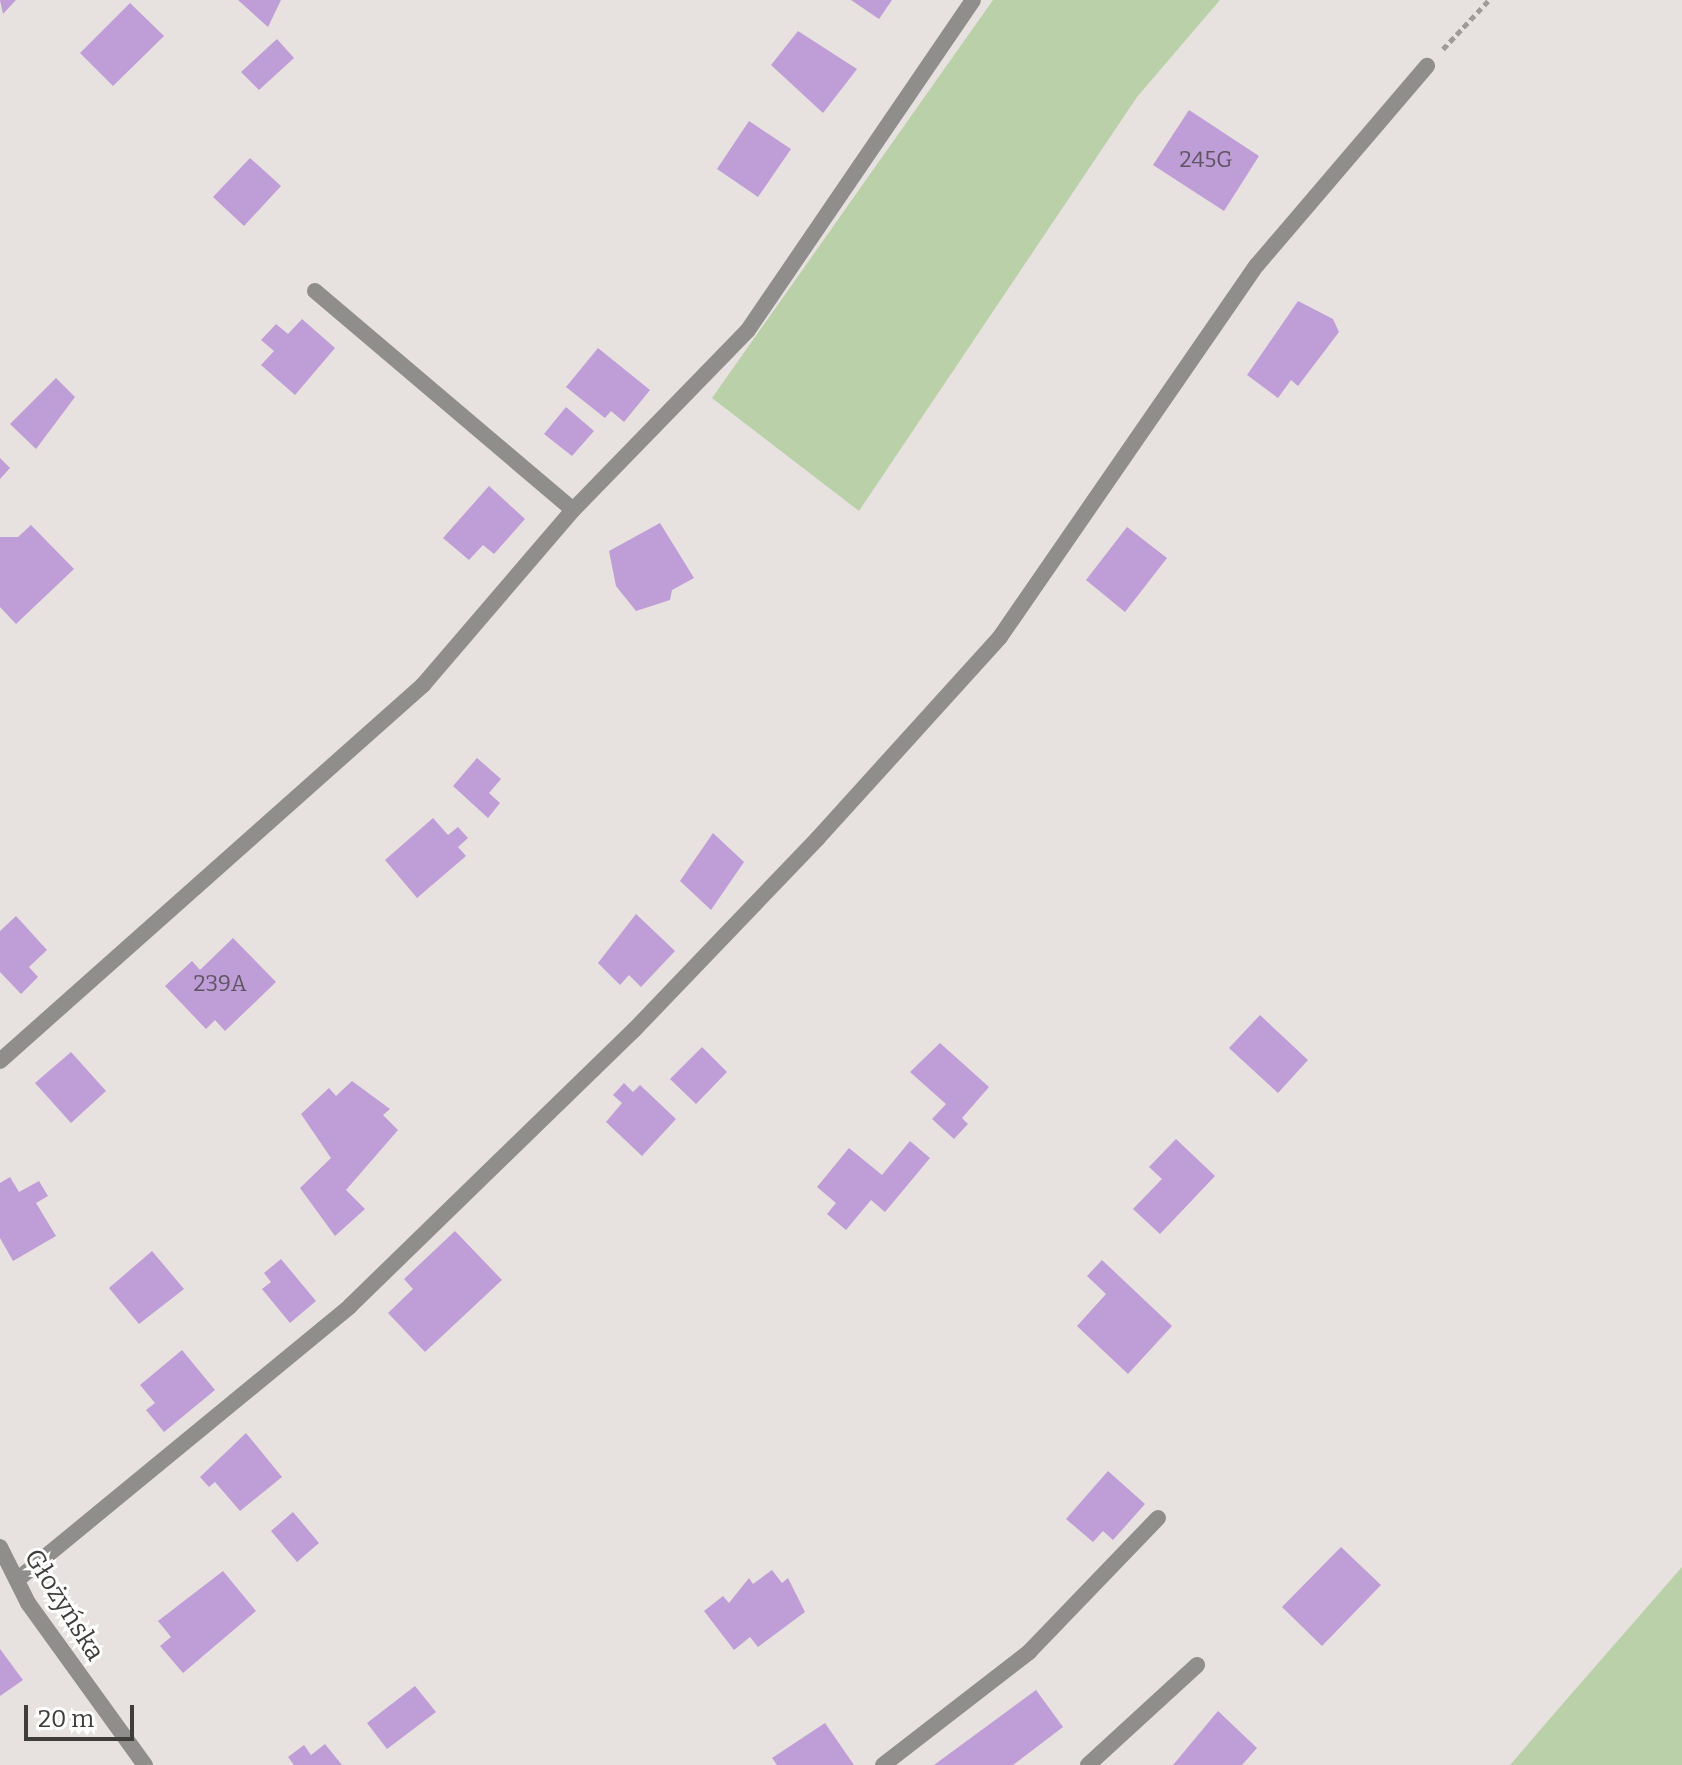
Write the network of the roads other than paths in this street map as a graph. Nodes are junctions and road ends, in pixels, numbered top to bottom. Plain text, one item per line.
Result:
1 (973, 0) edge
2 (1427, 66) road end
3 (315, 291) dead end
4 (573, 510) junction
5 (0, 1061) edge
6 (1158, 1518) dead end
7 (0, 1547) edge
8 (17, 1580) junction
9 (1197, 1665) dead end
10 (145, 1765) edge
11 (883, 1765) edge
12 (1088, 1765) edge

1 - 4 street
2 - 8 street
3 - 4 street
4 - 5 street
6 - 11 street
7 - 8 street, Głożyńska
8 - 10 street, Głożyńska
9 - 12 street

